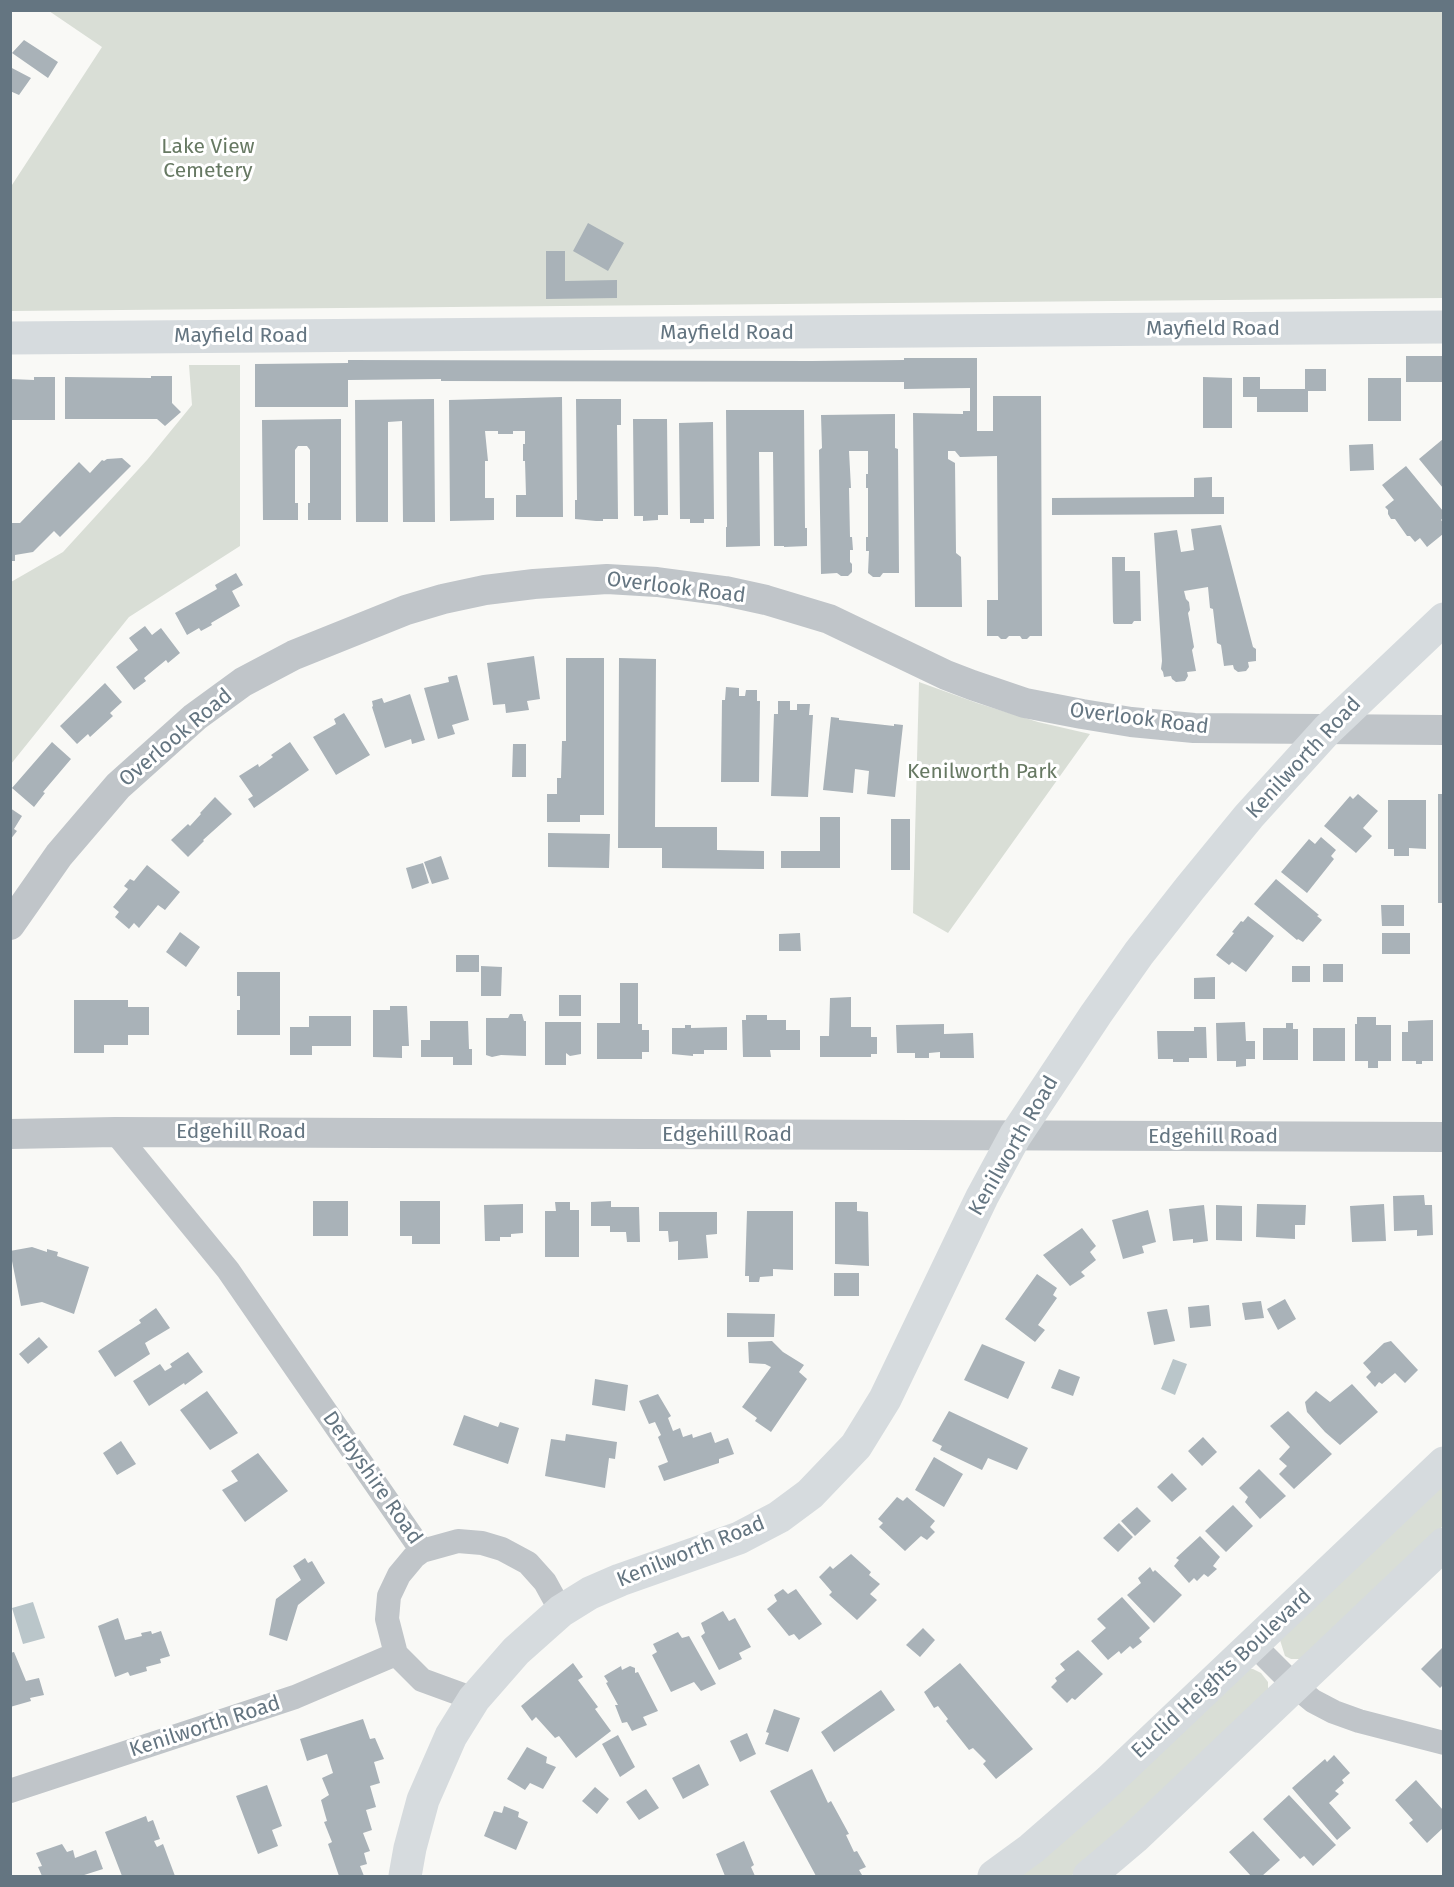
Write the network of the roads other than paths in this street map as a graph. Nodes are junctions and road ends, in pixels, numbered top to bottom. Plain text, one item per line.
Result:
1 (1443, 327) edge
2 (10, 338) edge
3 (1443, 619) edge
4 (1327, 730) junction
5 (1443, 730) edge
6 (10, 925) edge
7 (115, 1132) junction
8 (10, 1134) edge
9 (1015, 1136) junction
10 (1443, 1137) edge
11 (1443, 1463) edge
12 (1443, 1544) edge
13 (422, 1551) junction
14 (561, 1611) junction
15 (1254, 1645) junction
16 (396, 1654) junction
17 (1295, 1686) junction
18 (474, 1699) junction
19 (1443, 1743) edge
20 (10, 1791) edge
21 (405, 1876) edge
22 (994, 1876) edge
23 (1089, 1876) edge

1 - 2 main road, Mayfield Road
3 - 4 main road, Kenilworth Road
4 - 5 street, Overlook Road
4 - 6 street, Overlook Road
4 - 9 main road, Kenilworth Road
7 - 8 street, Edgehill Road
7 - 9 street, Edgehill Road
7 - 13 street, Derbyshire Road
9 - 10 street, Edgehill Road
9 - 14 main road, Kenilworth Road
11 - 15 main road, Euclid Heights Boulevard
12 - 17 main road
13 - 14 street, Derbyshire Road
13 - 16 street
14 - 18 main road
15 - 17 street
15 - 22 main road, Euclid Heights Boulevard
16 - 18 street
16 - 20 street, Kenilworth Road
17 - 19 street
17 - 23 main road
18 - 21 main road

